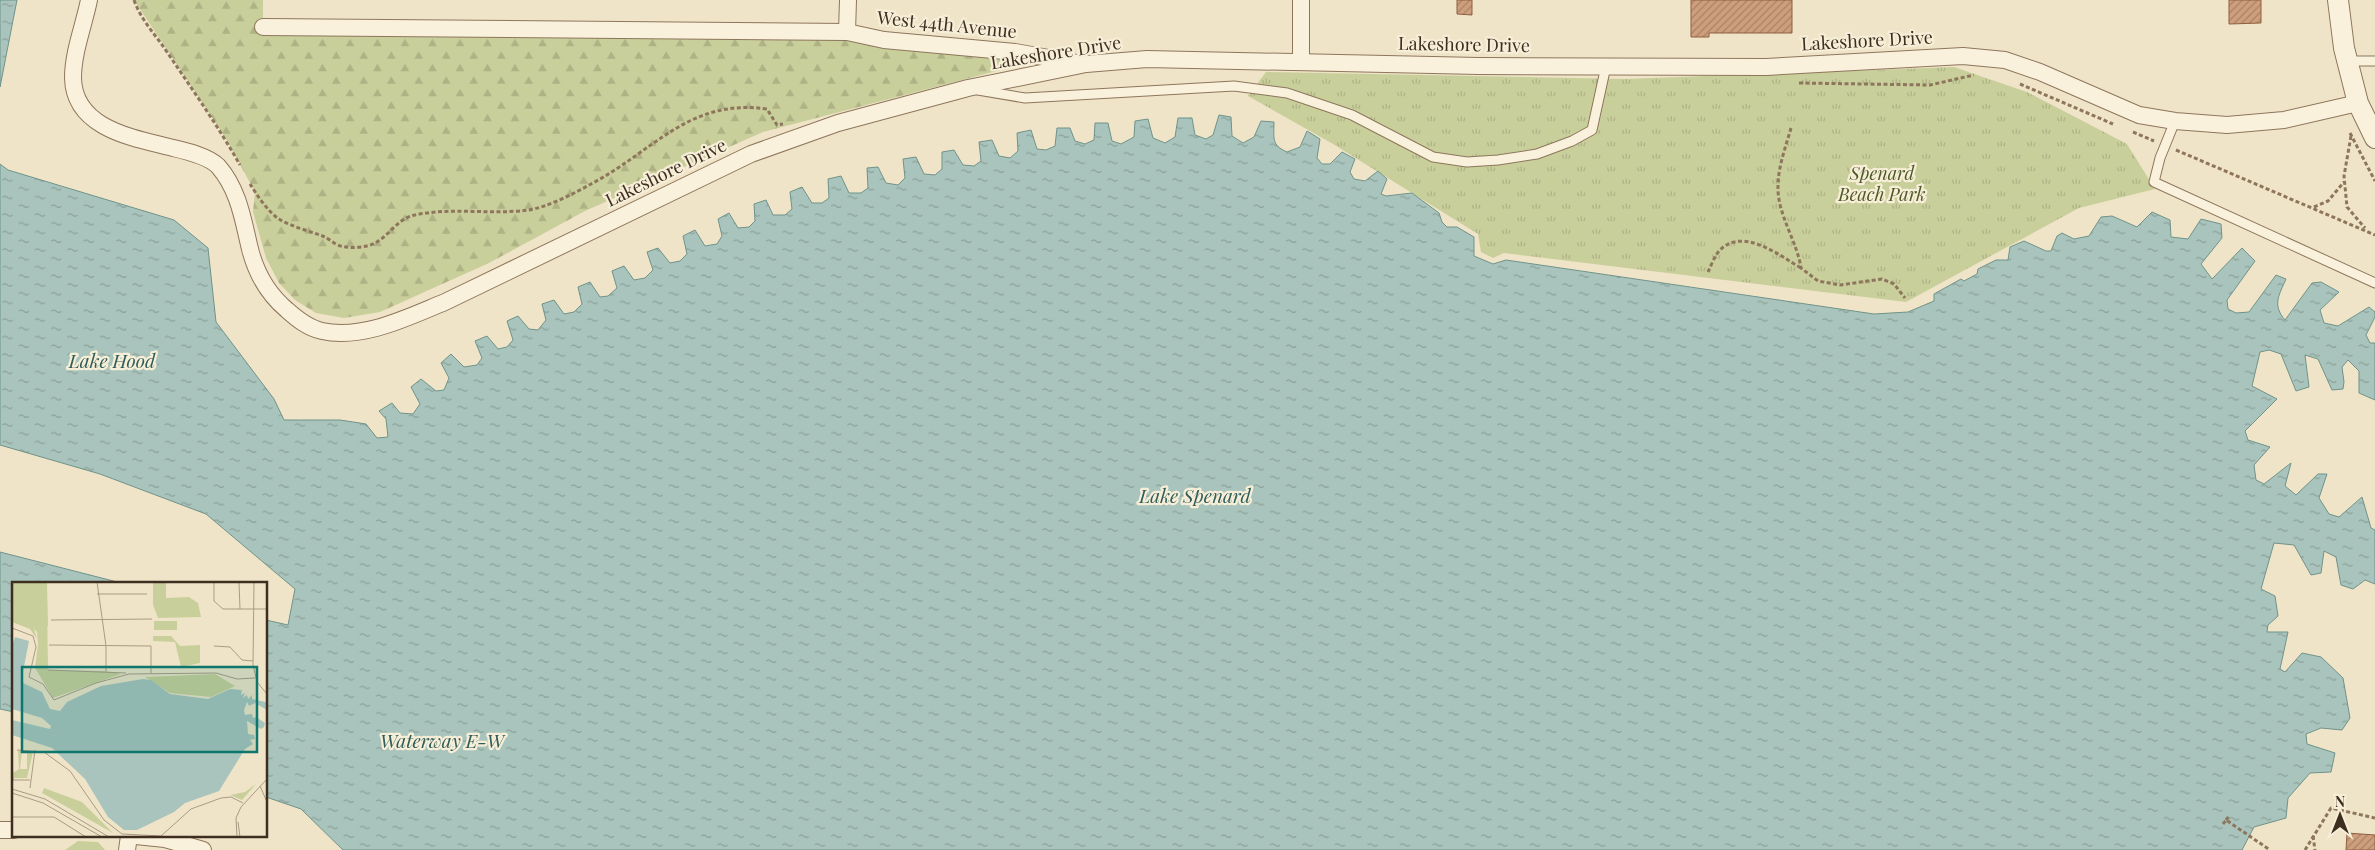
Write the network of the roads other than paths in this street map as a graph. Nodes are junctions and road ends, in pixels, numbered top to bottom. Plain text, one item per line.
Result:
1 (89, 0) edge
2 (848, 0) edge
3 (1301, 0) edge
4 (2338, 0) edge
5 (263, 27) dead end
6 (847, 32) junction
7 (1301, 61) junction
8 (2348, 61) junction
9 (2375, 61) edge
10 (1086, 64) junction
11 (1606, 66) junction
12 (968, 88) junction
13 (2358, 103) junction
14 (2175, 121) junction
15 (2375, 138) edge
16 (2375, 283) edge
17 (155, 838) edge
18 (203, 850) edge

1 - 12 street, Lakeshore Drive
2 - 6 street
3 - 7 street
4 - 8 street
5 - 6 street, West 44th Avenue
6 - 10 street, West 44th Avenue
7 - 10 street, Lakeshore Drive
7 - 11 street, Lakeshore Drive
8 - 9 lane
8 - 13 street
10 - 12 street, Lakeshore Drive
11 - 12 lane
11 - 14 street, Lakeshore Drive
13 - 14 street, Lakeshore Drive
13 - 15 street
14 - 16 lane
17 - 18 street

